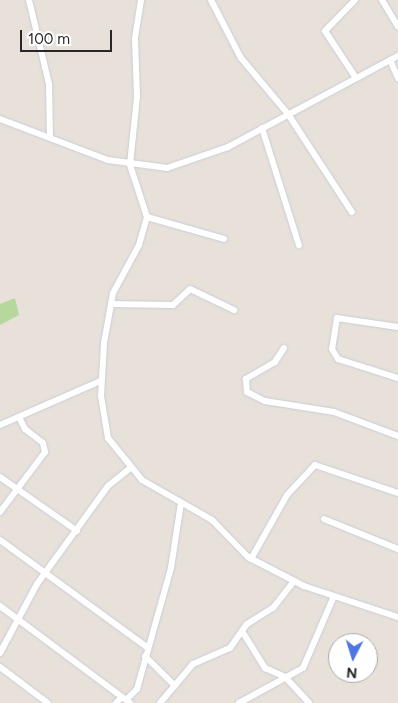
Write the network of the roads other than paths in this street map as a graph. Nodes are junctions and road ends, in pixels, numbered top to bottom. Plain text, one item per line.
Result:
1 (29, 0) edge
2 (141, 0) edge
3 (211, 0) edge
4 (355, 0) edge
5 (382, 0) edge
6 (398, 27) edge
7 (398, 56) edge
8 (390, 60) junction
9 (356, 78) junction
10 (398, 78) edge
11 (288, 114) junction
12 (0, 119) edge
13 (262, 128) junction
14 (50, 137) junction
15 (130, 165) junction
16 (352, 212) dead end
17 (147, 217) junction
18 (224, 239) dead end
19 (299, 245) dead end
20 (111, 304) junction
21 (234, 310) dead end
22 (398, 327) edge
23 (284, 348) dead end
24 (398, 378) edge
25 (100, 381) junction
26 (20, 417) junction
27 (0, 425) edge
28 (398, 436) edge
29 (130, 468) junction
30 (0, 477) edge
31 (18, 489) junction
32 (398, 493) edge
33 (181, 503) junction
34 (0, 512) edge
35 (324, 519) dead end
36 (77, 531) junction
37 (0, 540) edge
38 (398, 549) edge
39 (251, 559) junction
40 (47, 574) junction
41 (294, 581) junction
42 (334, 596) junction
43 (0, 606) edge
44 (398, 617) edge
45 (18, 619) junction
46 (242, 631) junction
47 (147, 647) junction
48 (0, 652) edge
49 (145, 656) junction
50 (0, 667) edge
51 (285, 677) junction
52 (175, 686) junction
53 (126, 700) edge
54 (48, 703) edge
55 (116, 703) edge
56 (160, 703) edge
57 (239, 703) edge
58 (309, 703) edge

1 - 14 street
2 - 15 street
3 - 11 street
4 - 9 street
5 - 6 street
7 - 8 street
8 - 9 street
8 - 10 street
9 - 11 street
11 - 13 street
11 - 16 street
12 - 14 street
13 - 15 street
13 - 19 street
14 - 15 street
15 - 17 street
17 - 18 street
17 - 20 street
20 - 21 street
20 - 25 street
22 - 24 street
23 - 28 street
25 - 26 street
25 - 29 street
26 - 27 street
26 - 31 street
29 - 33 street
29 - 36 street
30 - 31 street
31 - 34 street
31 - 36 street
32 - 39 street
33 - 39 street
33 - 47 street
35 - 38 street
36 - 40 street
37 - 40 street
39 - 41 street
40 - 45 street
40 - 47 street
41 - 42 street
41 - 46 street
42 - 44 street
42 - 51 street
43 - 45 street
45 - 48 street
45 - 53 street
46 - 51 street
46 - 52 street
47 - 49 street
49 - 52 street
49 - 53 street
50 - 54 street
51 - 57 street
51 - 58 street
52 - 56 street
53 - 55 street

